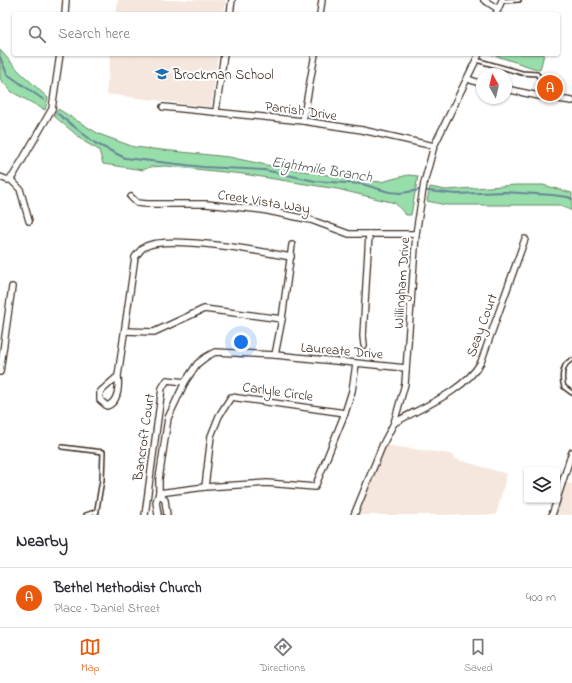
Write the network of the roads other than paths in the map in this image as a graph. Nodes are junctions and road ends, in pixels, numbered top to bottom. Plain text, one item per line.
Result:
1 (66, 0) edge
2 (232, 0) edge
3 (322, 0) edge
4 (484, 0) edge
5 (502, 0) edge
6 (519, 0) edge
7 (65, 12) edge
8 (230, 12) edge
9 (320, 12) edge
10 (497, 12) edge
11 (60, 56) edge
12 (224, 56) edge
13 (315, 56) edge
14 (477, 57) edge
15 (468, 79) junction
16 (476, 82) edge
17 (512, 90) edge
18 (539, 96) junction
19 (572, 101) edge
20 (163, 107) dead end
21 (216, 111) junction
22 (303, 121) junction
23 (434, 146) junction
24 (0, 177) edge
25 (10, 179) junction
26 (131, 197) dead end
27 (29, 221) dead end
28 (369, 234) junction
29 (416, 234) junction
30 (525, 239) dead end
31 (292, 246) dead end
32 (291, 257) junction
33 (12, 287) dead end
34 (282, 319) junction
35 (124, 331) junction
36 (364, 345) dead end
37 (275, 355) junction
38 (572, 360) edge
39 (356, 364) junction
40 (406, 368) junction
41 (0, 372) edge
42 (118, 376) junction
43 (185, 382) junction
44 (572, 393) edge
45 (345, 413) junction
46 (394, 423) junction
47 (62, 448) dead end
48 (572, 452) edge
49 (205, 487) junction
50 (560, 490) edge
51 (160, 493) junction
52 (556, 503) edge
53 (97, 511) junction
54 (86, 515) edge
55 (96, 515) edge
56 (145, 515) edge
57 (158, 515) edge
58 (167, 515) edge
59 (354, 515) edge
60 (552, 515) edge

1 - 7 street
2 - 8 street
3 - 9 street
4 - 10 street
5 - 6 lane
5 - 10 street
11 - 25 street
12 - 21 street
13 - 22 street
14 - 15 street, Willingham Drive
14 - 18 lane
15 - 16 street
15 - 23 street, Willingham Drive
17 - 18 street
18 - 19 street
20 - 21 street, Parrish Drive
21 - 22 street, Parrish Drive
22 - 23 street, Parrish Drive
23 - 29 street, Willingham Drive
24 - 25 street
25 - 27 street
26 - 28 street, Creek Vista Way
28 - 29 street, Creek Vista Way
28 - 36 street
29 - 40 street, Willingham Drive
30 - 46 street, Seay Court
31 - 32 street
32 - 34 street
32 - 35 street
33 - 41 street
34 - 35 street
34 - 37 street
35 - 42 street
37 - 39 street, Laureate Drive
37 - 43 street, Laureate Drive
38 - 44 lane
39 - 40 street, Laureate Drive
39 - 45 street
40 - 46 street, Willingham Drive
42 - 42 street
43 - 51 street, Laureate Drive
43 - 56 street, Bancroft Court
45 - 49 street
45 - 49 street, Carlyle Circle
46 - 59 street, Willingham Drive
47 - 53 lane
48 - 50 street
49 - 51 street
51 - 57 street, Laureate Drive
51 - 58 street, Laureate Drive
52 - 60 street
53 - 54 lane
53 - 55 lane

